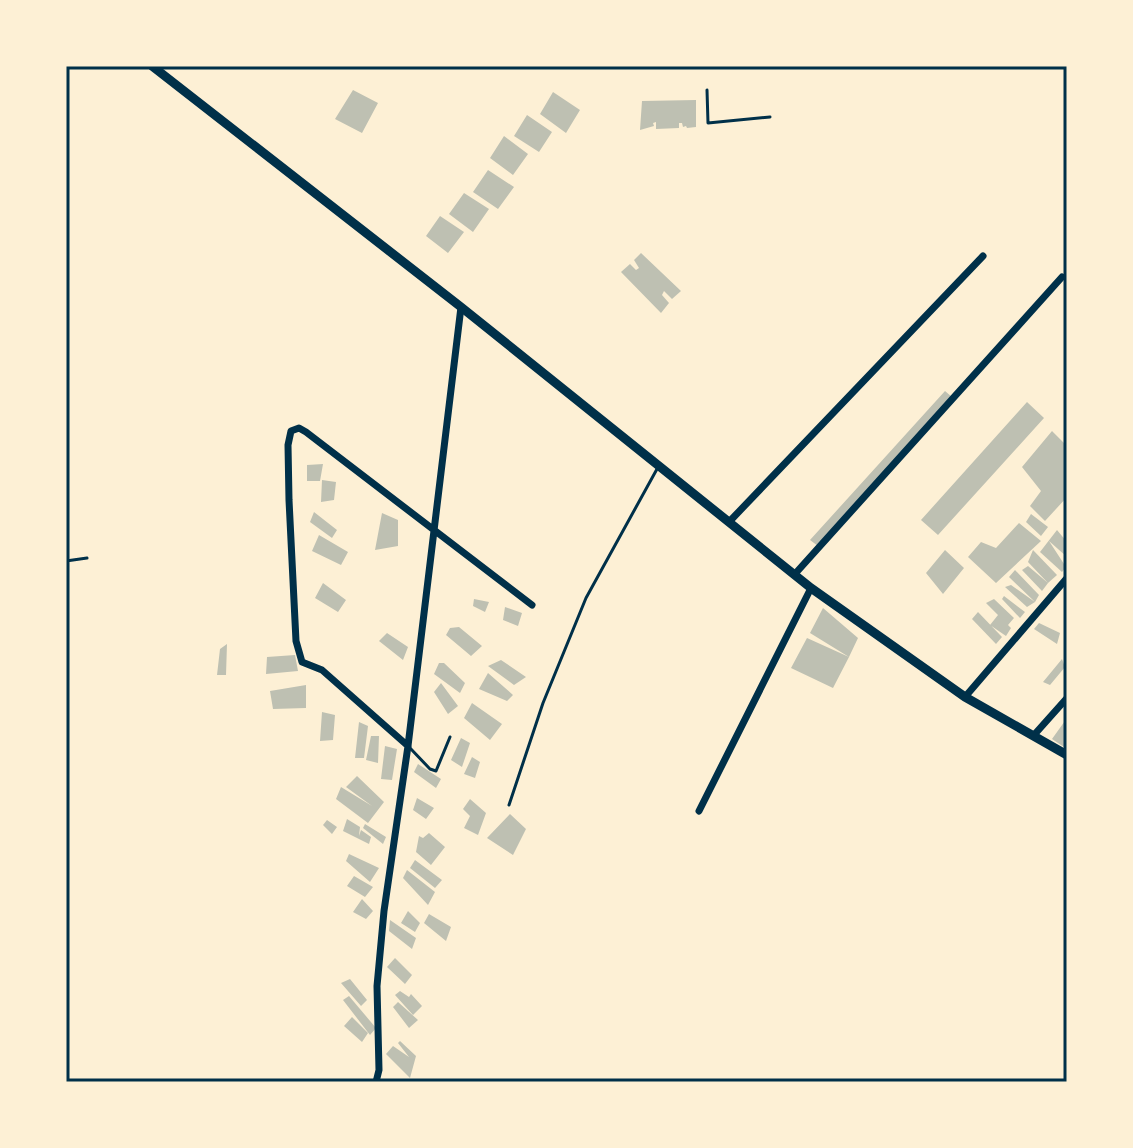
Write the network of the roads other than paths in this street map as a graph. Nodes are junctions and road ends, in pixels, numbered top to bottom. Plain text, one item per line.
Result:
1 (152, 66) edge
2 (707, 90) dead end
3 (770, 117) dead end
4 (983, 256) dead end
5 (1062, 277) dead end
6 (461, 307) junction
7 (659, 465) junction
8 (729, 522) junction
9 (434, 529) junction
10 (87, 558) dead end
11 (66, 561) edge
12 (794, 575) junction
13 (1067, 578) edge
14 (811, 588) junction
15 (532, 605) dead end
16 (965, 697) junction
17 (1067, 698) edge
18 (1034, 735) junction
19 (450, 737) dead end
20 (408, 746) junction
21 (1067, 755) edge
22 (509, 805) dead end
23 (699, 811) dead end
24 (376, 1082) edge

1 - 6 main road
2 - 3 lane
4 - 8 street
5 - 12 street
6 - 7 main road
6 - 9 street
7 - 8 main road
7 - 22 lane
8 - 12 main road
9 - 15 street
9 - 20 street
9 - 20 street
10 - 11 lane
12 - 14 main road
13 - 16 street
14 - 16 main road
14 - 23 street
16 - 18 main road
17 - 18 street
18 - 21 main road
19 - 20 lane
20 - 24 street

